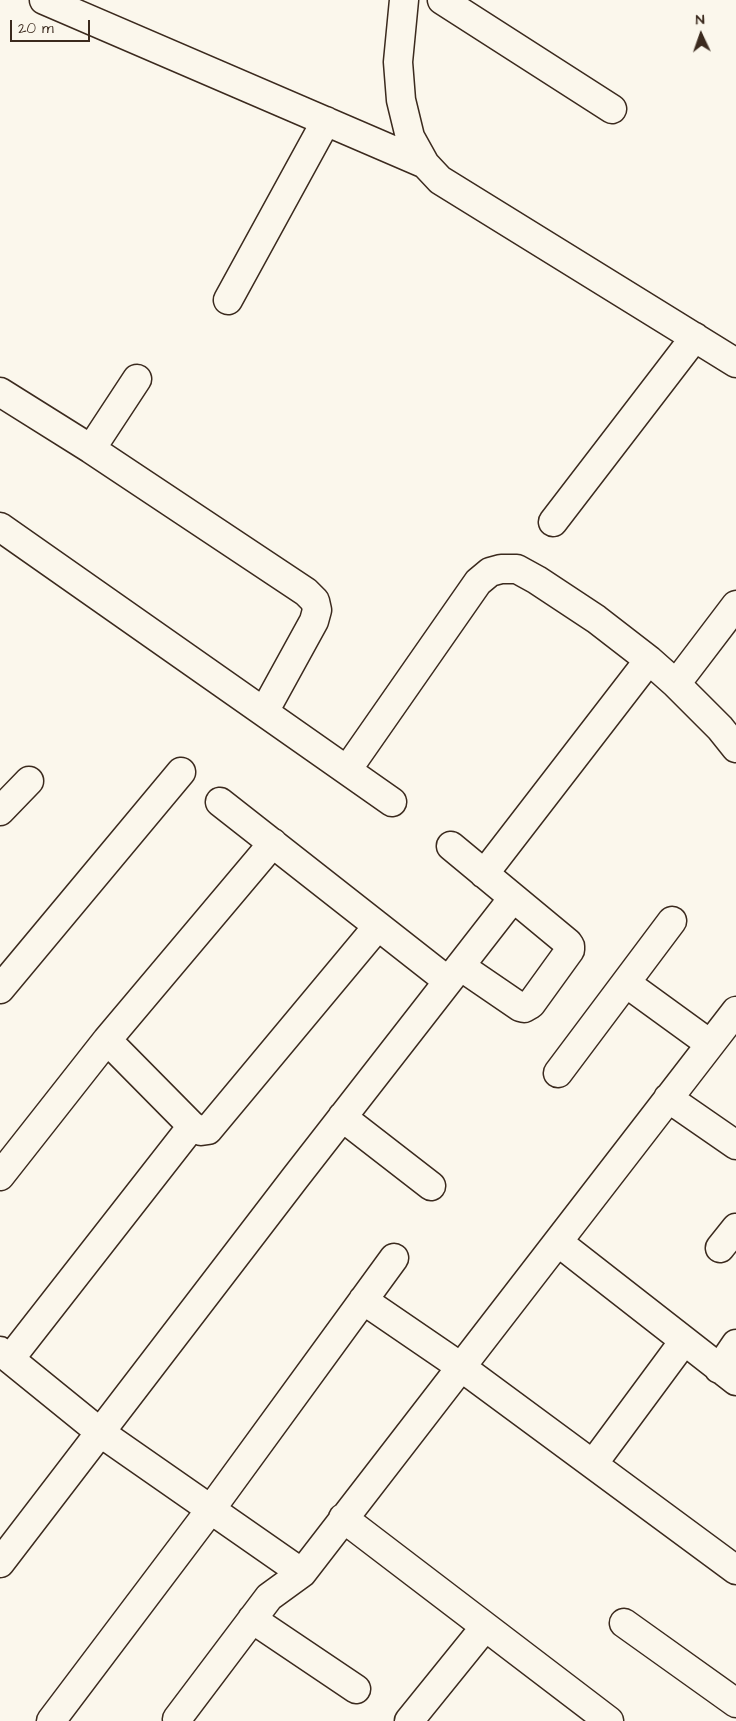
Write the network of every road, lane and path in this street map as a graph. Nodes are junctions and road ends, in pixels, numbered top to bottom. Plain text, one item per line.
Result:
1 (44, 0) edge
2 (404, 0) edge
3 (442, 0) edge
4 (612, 109) dead end
5 (326, 121) junction
6 (425, 164) junction
7 (228, 300) dead end
8 (695, 337) junction
9 (736, 363) edge
10 (137, 379) dead end
11 (0, 392) edge
12 (92, 449) junction
13 (553, 522) dead end
14 (0, 527) edge
15 (736, 605) edge
16 (649, 660) junction
17 (676, 684) junction
18 (264, 712) junction
19 (736, 748) edge
20 (347, 770) junction
21 (181, 772) dead end
22 (29, 781) dead end
23 (220, 802) dead end
24 (392, 802) dead end
25 (0, 811) edge
26 (273, 843) junction
27 (451, 846) dead end
28 (484, 874) junction
29 (513, 898) junction
30 (672, 921) dead end
31 (378, 926) junction
32 (454, 974) junction
33 (626, 983) junction
34 (0, 989) edge
35 (736, 1011) edge
36 (107, 1040) junction
37 (710, 1044) junction
38 (558, 1073) dead end
39 (668, 1098) junction
40 (342, 1117) junction
41 (192, 1126) junction
42 (736, 1145) edge
43 (0, 1176) edge
44 (431, 1186) dead end
45 (558, 1242) junction
46 (394, 1258) dead end
47 (363, 1300) junction
48 (684, 1341) junction
49 (736, 1344) edge
50 (5, 1355) edge
51 (461, 1367) junction
52 (727, 1375) edge
53 (101, 1433) junction
54 (592, 1464) junction
55 (211, 1509) junction
56 (343, 1518) junction
57 (0, 1563) edge
58 (736, 1570) edge
59 (302, 1573) junction
60 (252, 1620) junction
61 (624, 1623) dead end
62 (485, 1627) junction
63 (356, 1690) dead end
64 (736, 1703) edge
65 (177, 1719) dead end
66 (51, 1721) edge
67 (409, 1721) edge
68 (609, 1721) edge

1 - 5 street
2 - 6 street
3 - 4 street
5 - 6 street
5 - 7 street
6 - 8 street
8 - 9 street
8 - 13 street
10 - 12 street
11 - 12 street
12 - 18 street
14 - 18 street
15 - 17 street
16 - 17 street
16 - 20 street
16 - 28 street
17 - 19 street
18 - 20 street
20 - 24 street
21 - 34 street
22 - 25 street
23 - 26 street
26 - 31 street
26 - 36 street
27 - 28 street
28 - 29 street
29 - 32 street
29 - 32 street
30 - 33 street
31 - 32 street
31 - 41 street
32 - 40 street
33 - 37 street
33 - 38 street
35 - 37 street
36 - 41 street
36 - 43 street
37 - 39 street
39 - 42 street
39 - 45 street
40 - 44 street
40 - 53 street
41 - 50 street
45 - 48 street
45 - 51 street
46 - 47 street
47 - 51 street
47 - 55 street
48 - 52 street
48 - 54 street
49 - 52 street
50 - 53 street
51 - 54 street
51 - 56 street
53 - 55 street
53 - 57 street
54 - 58 street
55 - 59 street
55 - 66 street
56 - 59 street
56 - 62 street
59 - 60 street
60 - 63 street
60 - 65 street
61 - 64 street
62 - 67 street
62 - 68 street

